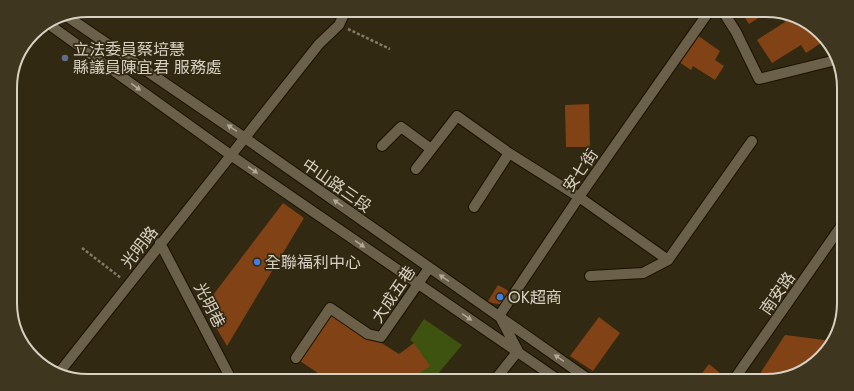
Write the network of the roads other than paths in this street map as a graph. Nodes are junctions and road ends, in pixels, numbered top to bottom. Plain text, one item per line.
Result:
1 (343, 17) edge
2 (705, 17) edge
3 (726, 17) edge
4 (70, 19) edge
5 (56, 25) edge
6 (832, 61) edge
7 (245, 138) junction
8 (752, 141) dead end
9 (382, 146) dead end
10 (431, 149) junction
11 (509, 153) junction
12 (232, 156) junction
13 (416, 169) dead end
14 (579, 197) junction
15 (474, 207) dead end
16 (837, 232) edge
17 (160, 242) junction
18 (668, 260) junction
19 (429, 268) junction
20 (590, 276) dead end
21 (417, 284) junction
22 (499, 316) junction
23 (518, 351) junction
24 (296, 358) dead end
25 (62, 369) edge
26 (228, 374) edge
27 (500, 374) edge
28 (550, 374) edge
29 (581, 374) edge
30 (738, 374) edge

1 - 7 street, 光明路
2 - 14 street, 安七街
3 - 6 street
7 -> 4 street, 中山路三段
5 -> 12 street
7 - 12 street, 光明路
19 -> 7 street, 中山路三段
8 - 18 street
9 - 10 street
10 - 11 street
10 - 13 street
11 - 14 street
11 - 15 street
12 - 17 street, 光明路
12 -> 21 street
14 - 18 street
14 - 22 street, 安七街
16 - 30 street, 南安路
17 - 25 street, 光明路
17 - 26 street, 光明巷
18 - 20 street
19 - 21 street, 大成五巷
22 -> 19 street, 中山路三段
21 -> 23 street
21 - 24 street, 大成五巷
22 - 23 street
29 -> 22 street, 中山路三段
23 - 27 street
23 - 28 street

